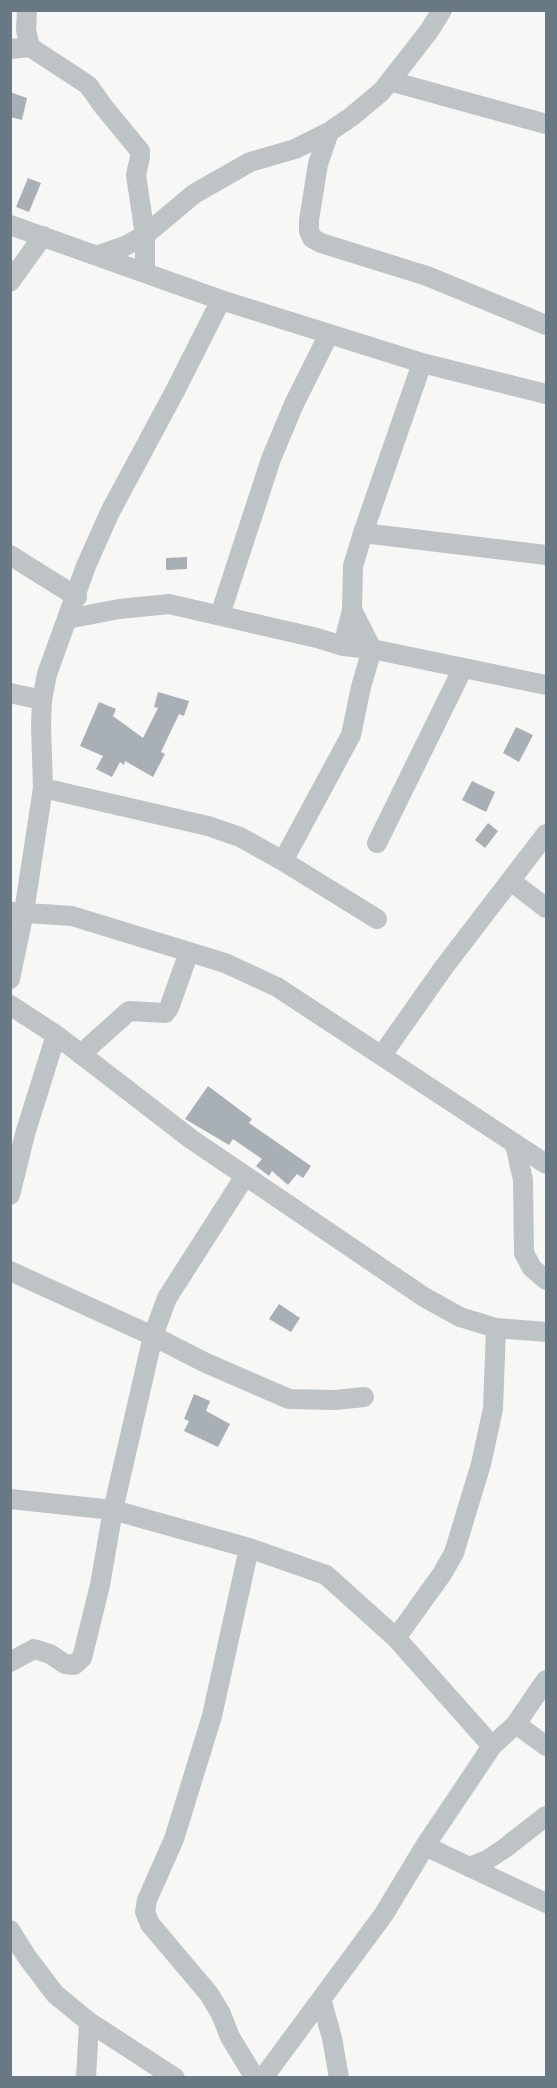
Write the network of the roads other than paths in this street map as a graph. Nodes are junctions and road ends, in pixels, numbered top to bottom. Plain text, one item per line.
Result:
1 (27, 10) edge
2 (442, 10) edge
3 (20, 48) edge
4 (390, 81) junction
5 (546, 124) edge
6 (329, 132) junction
7 (295, 149) junction
8 (318, 164) junction
9 (10, 225) edge
10 (145, 235) junction
11 (43, 236) junction
12 (99, 255) junction
13 (145, 272) junction
14 (10, 282) edge
15 (221, 300) junction
16 (546, 325) edge
17 (329, 334) junction
18 (422, 363) junction
19 (546, 394) edge
20 (363, 533) junction
21 (10, 555) edge
22 (546, 555) edge
23 (77, 597) junction
24 (352, 610) junction
25 (220, 615) junction
26 (67, 619) junction
27 (343, 646) junction
28 (372, 649) junction
29 (463, 668) junction
30 (546, 685) edge
31 (10, 693) edge
32 (42, 700) junction
33 (43, 788) junction
34 (546, 834) edge
35 (378, 843) dead end
36 (283, 861) junction
37 (511, 881) junction
38 (546, 908) edge
39 (17, 912) edge
40 (377, 919) dead end
41 (189, 952) junction
42 (10, 979) edge
43 (10, 1005) edge
44 (56, 1035) junction
45 (81, 1054) junction
46 (382, 1055) junction
47 (515, 1144) junction
48 (546, 1164) edge
49 (546, 1170) edge
50 (244, 1176) junction
51 (523, 1179) junction
52 (10, 1196) edge
53 (10, 1271) edge
54 (546, 1280) edge
55 (496, 1328) junction
56 (546, 1332) edge
57 (153, 1336) junction
58 (364, 1397) dead end
59 (10, 1499) edge
60 (113, 1510) junction
61 (249, 1548) junction
62 (396, 1638) junction
63 (10, 1662) edge
64 (546, 1680) edge
65 (516, 1724) junction
66 (492, 1746) junction
67 (546, 1746) edge
68 (546, 1816) edge
69 (425, 1846) junction
70 (469, 1867) junction
71 (546, 1903) edge
72 (10, 1930) edge
73 (321, 2000) junction
74 (89, 2022) junction
75 (86, 2078) edge
76 (175, 2078) edge
77 (255, 2078) edge
78 (263, 2078) edge
79 (339, 2078) edge

1 - 3 street
2 - 4 street
3 - 10 street
4 - 5 street
4 - 6 street
6 - 7 street
6 - 8 street
7 - 8 street
7 - 10 street
8 - 16 street
9 - 11 street
10 - 12 street
10 - 13 street
11 - 12 street
11 - 14 street
12 - 13 street
13 - 15 street
15 - 17 street
15 - 23 street
17 - 18 street
17 - 25 street
18 - 19 street
18 - 20 street
20 - 22 street
20 - 24 street
21 - 23 street
23 - 26 street
24 - 27 street
24 - 28 street
25 - 26 street
25 - 27 street
26 - 32 street
27 - 28 street
28 - 29 street
28 - 36 street
29 - 30 street
29 - 35 street
31 - 32 street
32 - 33 street
33 - 36 street
33 - 39 street
34 - 37 street
36 - 40 street
37 - 38 street
37 - 46 street
39 - 41 street
39 - 42 street
41 - 45 street
41 - 46 street
43 - 44 street
44 - 45 street
44 - 52 street
45 - 50 street
46 - 47 street
47 - 48 street
47 - 51 street
49 - 51 street
50 - 55 street
50 - 57 street
51 - 54 street
53 - 57 street
55 - 56 street
55 - 62 street
57 - 58 street
57 - 60 street
59 - 60 street
60 - 61 street
60 - 63 street
61 - 62 street
61 - 77 street
62 - 66 street
64 - 65 street
65 - 66 street
65 - 67 street
66 - 69 street
68 - 70 street
69 - 70 street
69 - 73 street
70 - 71 street
72 - 74 street
73 - 78 street
73 - 79 street
74 - 75 street
74 - 76 street

